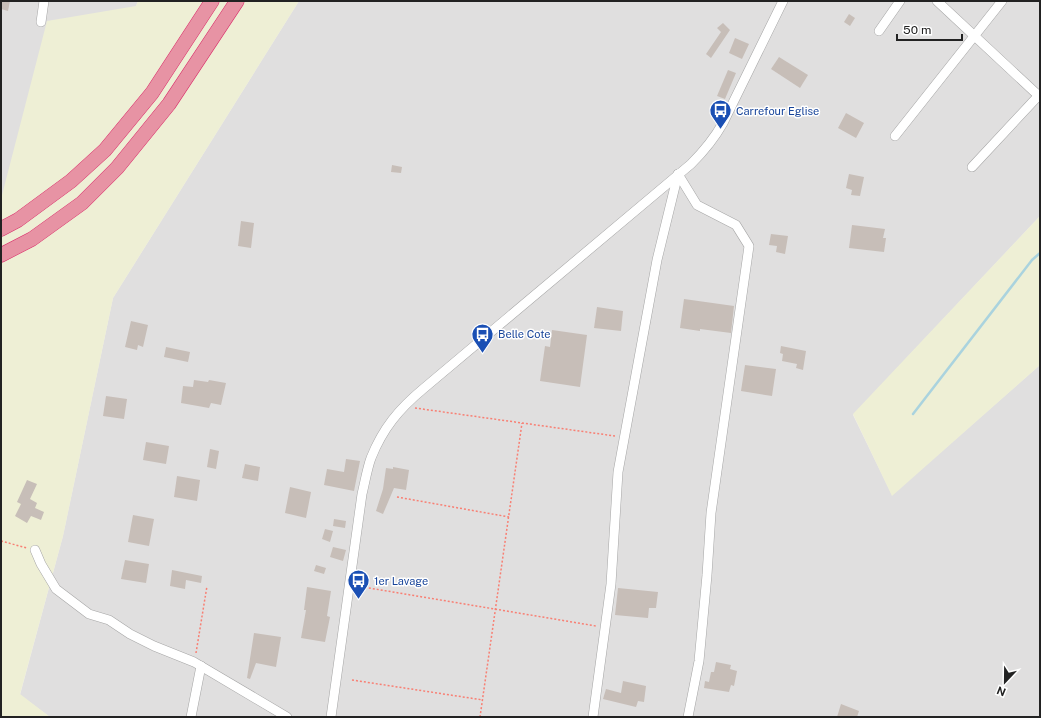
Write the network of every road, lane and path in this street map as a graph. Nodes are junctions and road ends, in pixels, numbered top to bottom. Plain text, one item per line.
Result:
1 (44, 1) edge
2 (212, 1) edge
3 (237, 1) edge
4 (783, 1) edge
5 (900, 1) edge
6 (938, 1) edge
7 (1002, 1) edge
8 (41, 22) dead end
9 (878, 31) dead end
10 (975, 36) junction
11 (1039, 95) edge
12 (895, 136) dead end
13 (972, 167) dead end
14 (678, 174) junction
15 (1, 229) edge
16 (1, 255) edge
17 (403, 406) junction
18 (522, 423) junction
19 (624, 437) junction
20 (397, 496) dead end
21 (509, 517) junction
22 (1, 541) edge
23 (34, 550) joint
24 (350, 585) junction
25 (207, 586) dead end
26 (496, 610) junction
27 (605, 627) junction
28 (197, 664) junction
29 (352, 680) dead end
30 (483, 700) junction
31 (191, 717) edge
32 (287, 717) edge
33 (331, 717) edge
34 (480, 717) edge
35 (593, 717) edge
36 (688, 717) edge

1 - 8 street
2 - 15 highway
3 - 16 highway
4 - 14 street
5 - 9 street
6 - 10 street
7 - 10 street
10 - 11 street
10 - 12 street
11 - 13 street
14 - 17 street
14 - 19 street
14 - 36 street
17 - 18 path
17 - 24 street
18 - 19 path
18 - 21 path
19 - 27 street
20 - 21 path
21 - 26 path
22 - 23 path
23 - 28 street
24 - 26 path
24 - 33 street
25 - 28 path
26 - 27 path
26 - 30 path
27 - 35 street
28 - 31 street
28 - 32 street
29 - 30 path
30 - 34 path

